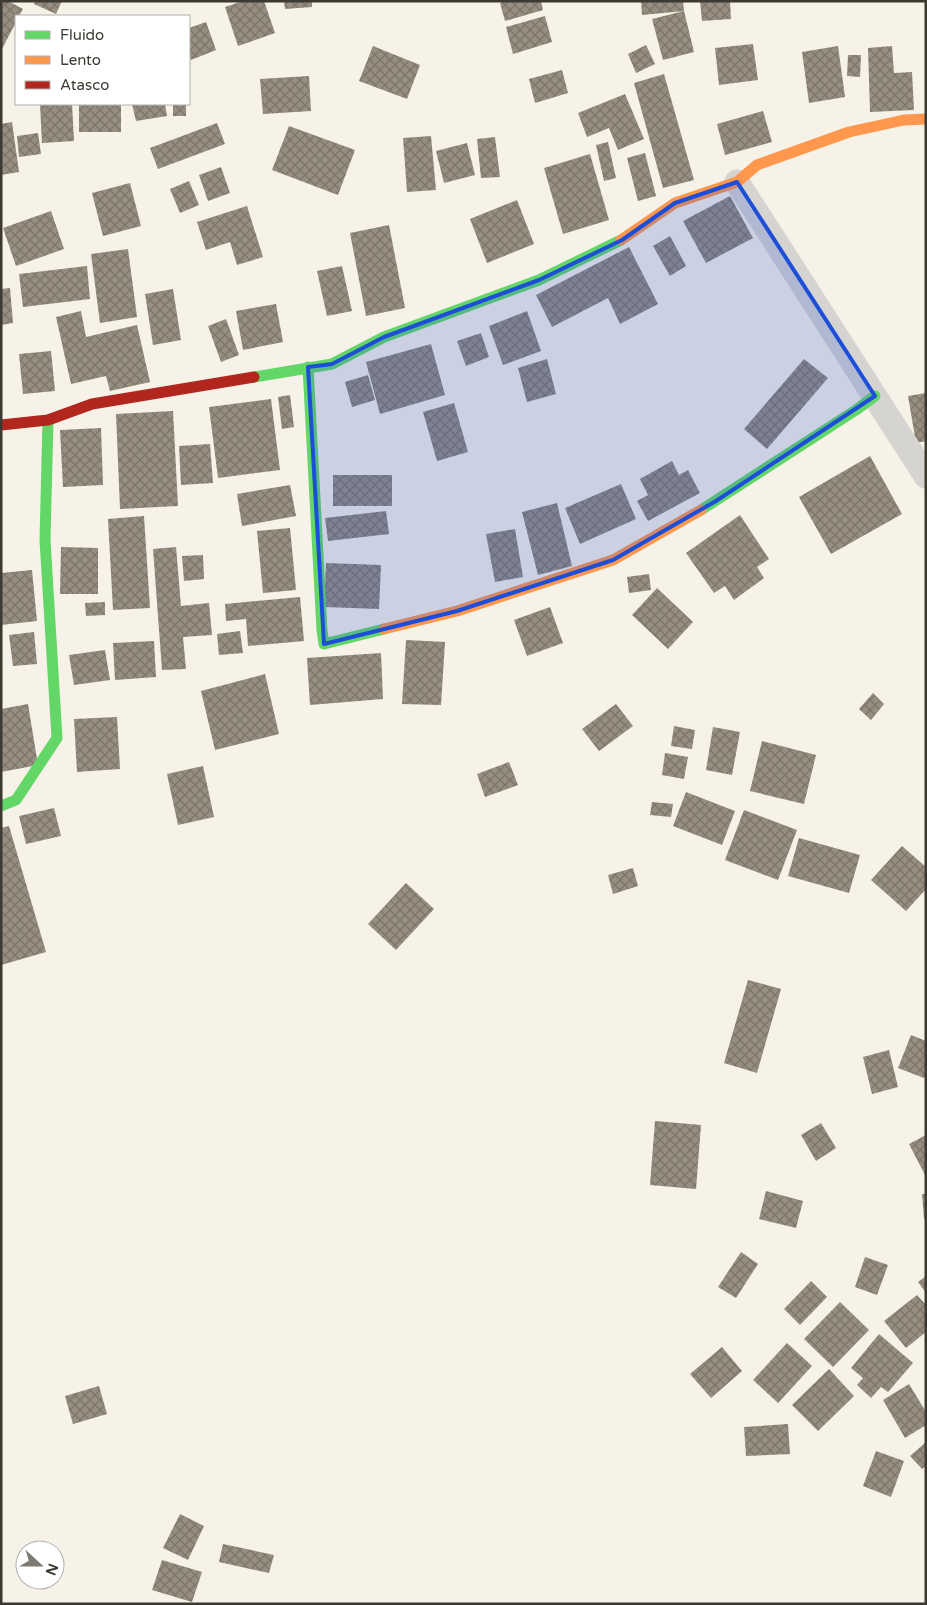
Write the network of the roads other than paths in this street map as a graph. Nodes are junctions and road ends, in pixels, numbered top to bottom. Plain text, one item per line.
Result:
1 (926, 119) edge
2 (737, 182) junction
3 (308, 367) junction
4 (875, 396) junction
5 (48, 420) junction
6 (1, 425) edge
7 (926, 476) edge
8 (1, 806) edge

1 - 2 street
2 - 3 street
2 - 4 street
3 - 4 street
3 - 5 street
4 - 7 street
5 - 6 street
5 - 8 street

